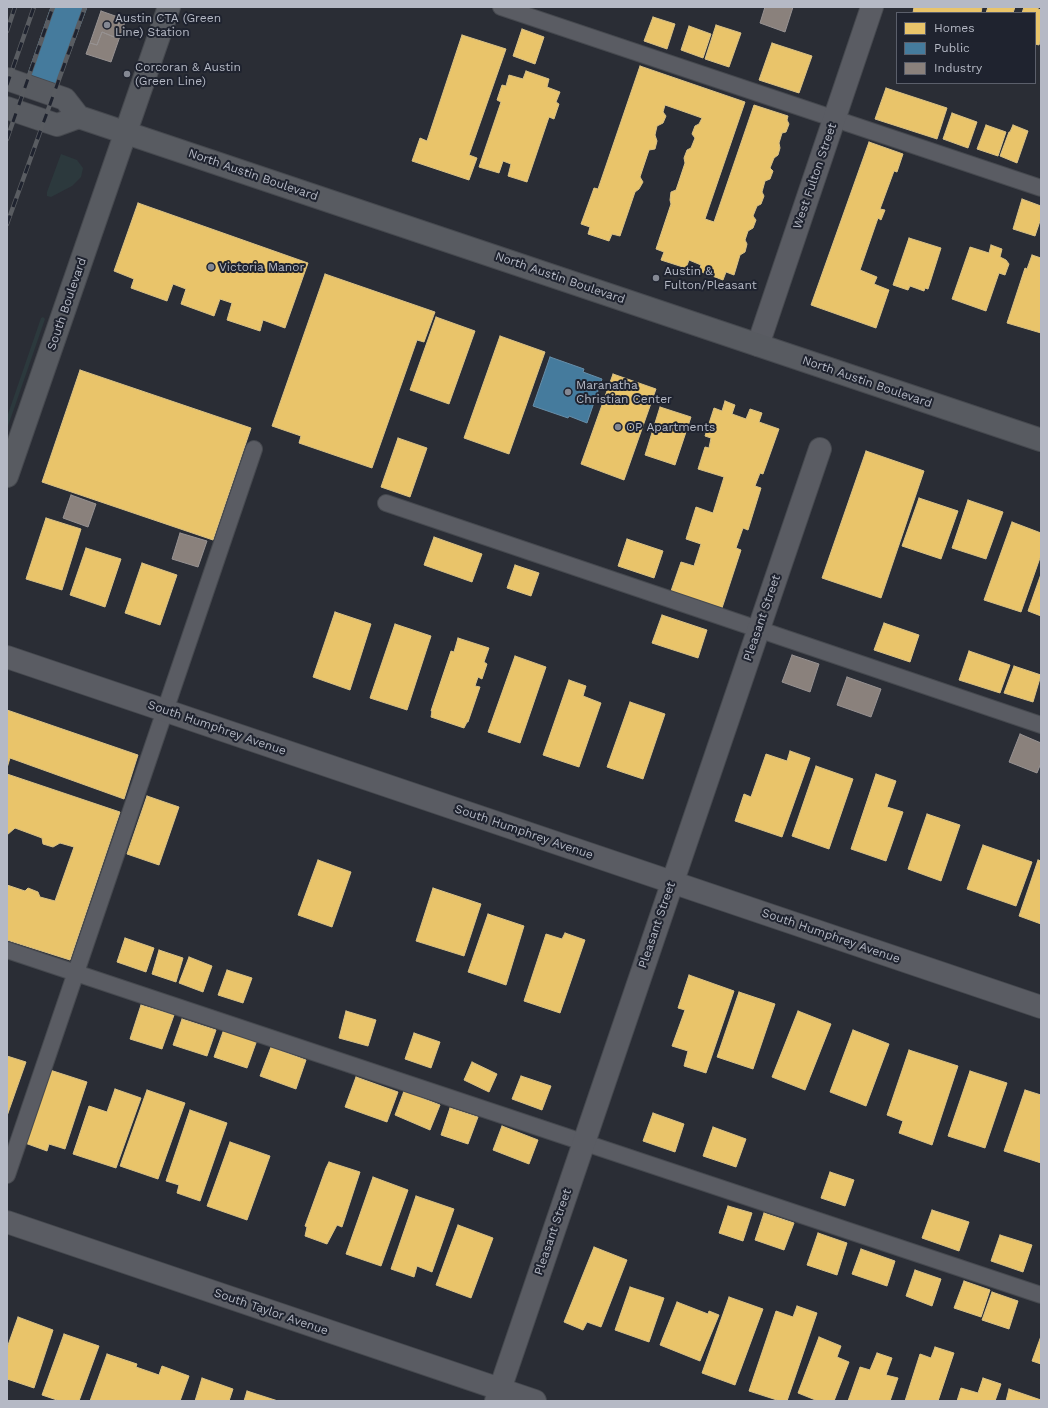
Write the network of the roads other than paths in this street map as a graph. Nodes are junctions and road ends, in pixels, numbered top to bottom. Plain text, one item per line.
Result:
1 (169, 7) edge
2 (501, 7) edge
3 (872, 7) edge
4 (7, 78) edge
5 (7, 108) edge
6 (79, 116) junction
7 (834, 118) junction
8 (127, 132) junction
9 (1041, 188) edge
10 (758, 345) junction
11 (1041, 440) edge
12 (254, 449) dead end
13 (820, 449) dead end
14 (7, 476) edge
15 (386, 503) dead end
16 (758, 629) junction
17 (7, 657) edge
18 (165, 710) junction
19 (1041, 725) edge
20 (672, 882) junction
21 (7, 950) edge
22 (76, 973) junction
23 (1041, 1007) edge
24 (584, 1142) junction
25 (7, 1175) edge
26 (7, 1222) edge
27 (1041, 1295) edge
28 (498, 1395) edge
29 (535, 1401) edge

1 - 8 street, South Boulevard
2 - 7 lane
3 - 7 street, West Fulton Street
4 - 6 street
5 - 6 street
6 - 8 street, North Austin Boulevard
7 - 9 lane
7 - 10 street, West Fulton Street
8 - 10 street, North Austin Boulevard
8 - 14 street, South Boulevard
10 - 11 street, North Austin Boulevard
12 - 18 lane
13 - 16 street, Pleasant Street
15 - 16 lane
16 - 19 lane
16 - 20 street, Pleasant Street
17 - 18 street, South Humphrey Avenue
18 - 20 street, South Humphrey Avenue
18 - 22 lane
20 - 23 street, South Humphrey Avenue
20 - 24 street, Pleasant Street
21 - 22 lane
22 - 24 lane
22 - 25 lane
24 - 27 lane
24 - 28 street, Pleasant Street
26 - 28 street, South Taylor Avenue
28 - 29 street, South Taylor Avenue

